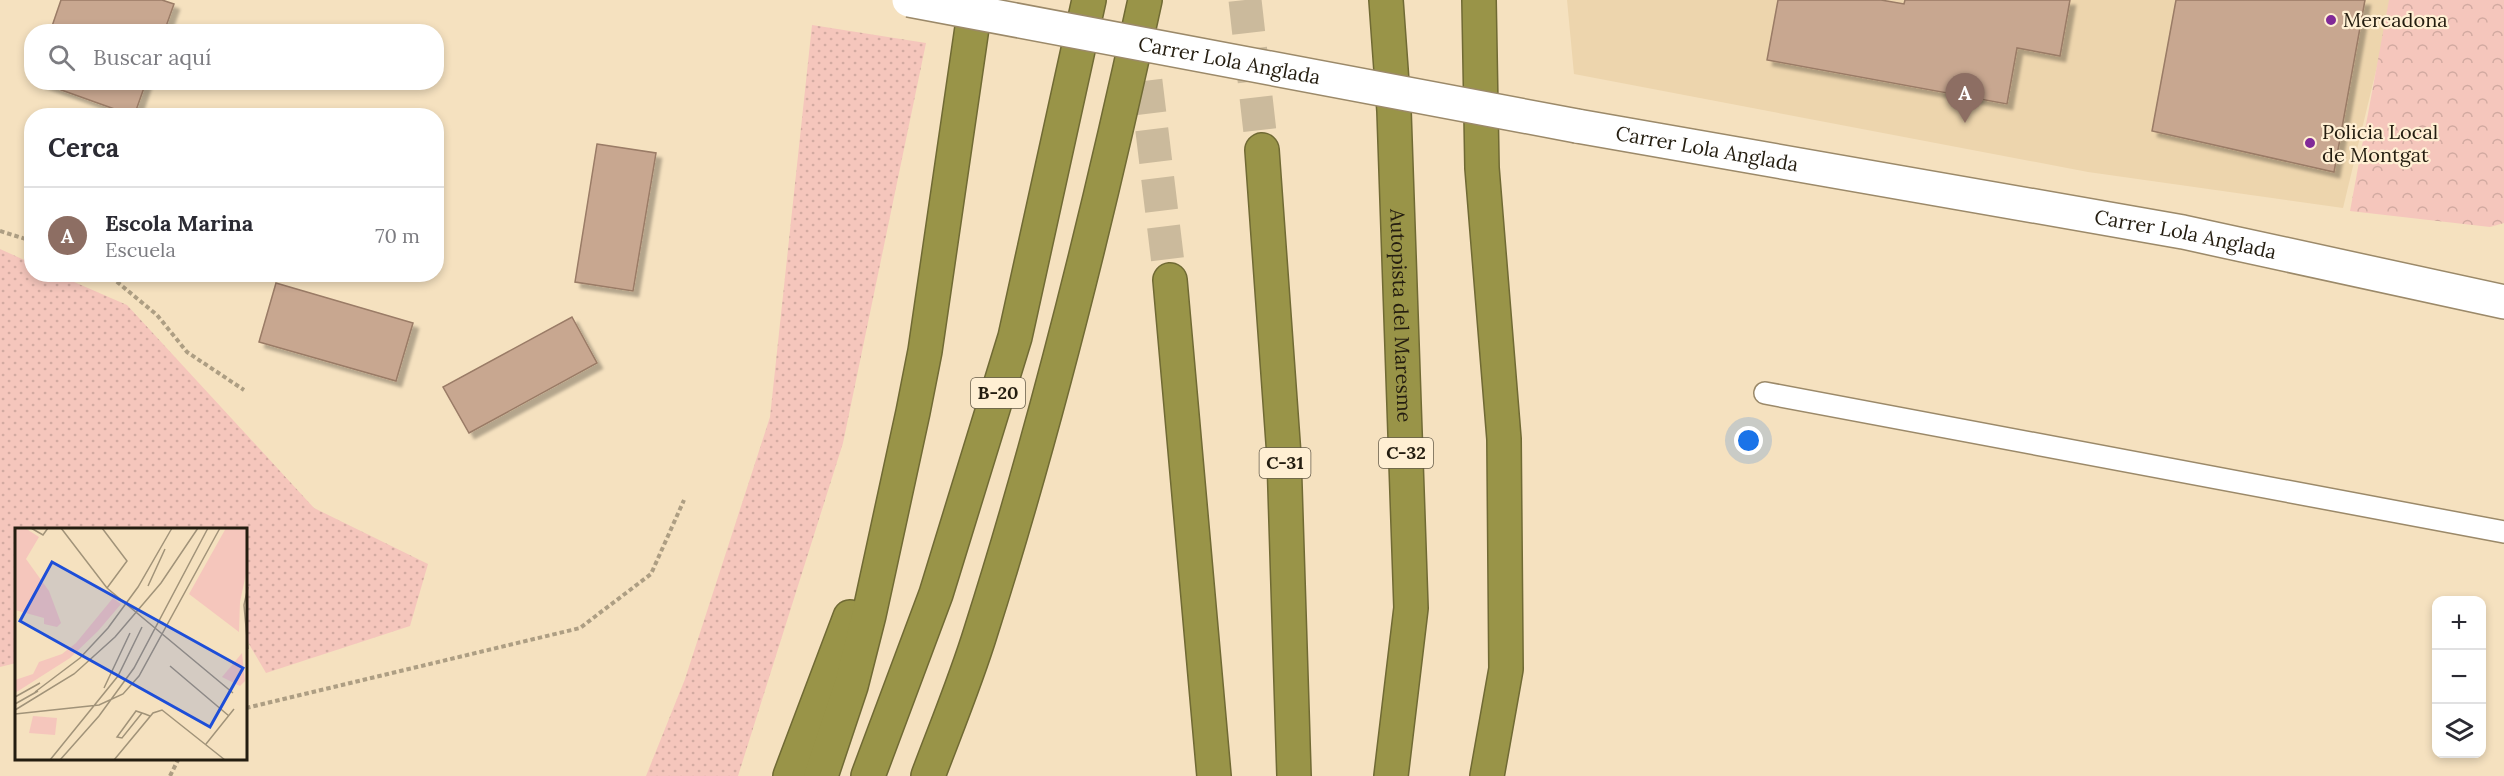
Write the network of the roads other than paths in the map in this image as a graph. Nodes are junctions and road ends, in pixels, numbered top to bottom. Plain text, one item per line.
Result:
1 (909, 0) edge
2 (976, 0) edge
3 (1089, 0) edge
4 (1145, 0) edge
5 (1386, 0) edge
6 (1479, 0) edge
7 (1262, 150) tunnel mouth
8 (1170, 280) tunnel mouth
9 (2504, 302) edge
10 (1765, 393) dead end
11 (913, 412) junction
12 (2504, 532) edge
13 (790, 776) edge
14 (821, 776) edge
15 (868, 776) edge
16 (928, 776) edge
17 (1214, 776) edge
18 (1294, 776) edge
19 (1391, 776) edge
20 (1487, 776) edge

1 - 9 street, Carrer Lola Anglada, bridge
2 - 11 highway
3 - 15 highway, B-20
4 - 16 highway, B-20
5 - 19 highway, Autopista del Maresme / C-32
6 - 20 highway
7 - 18 highway, C-31
8 - 17 highway
10 - 12 lane
11 - 13 highway
11 - 14 highway

